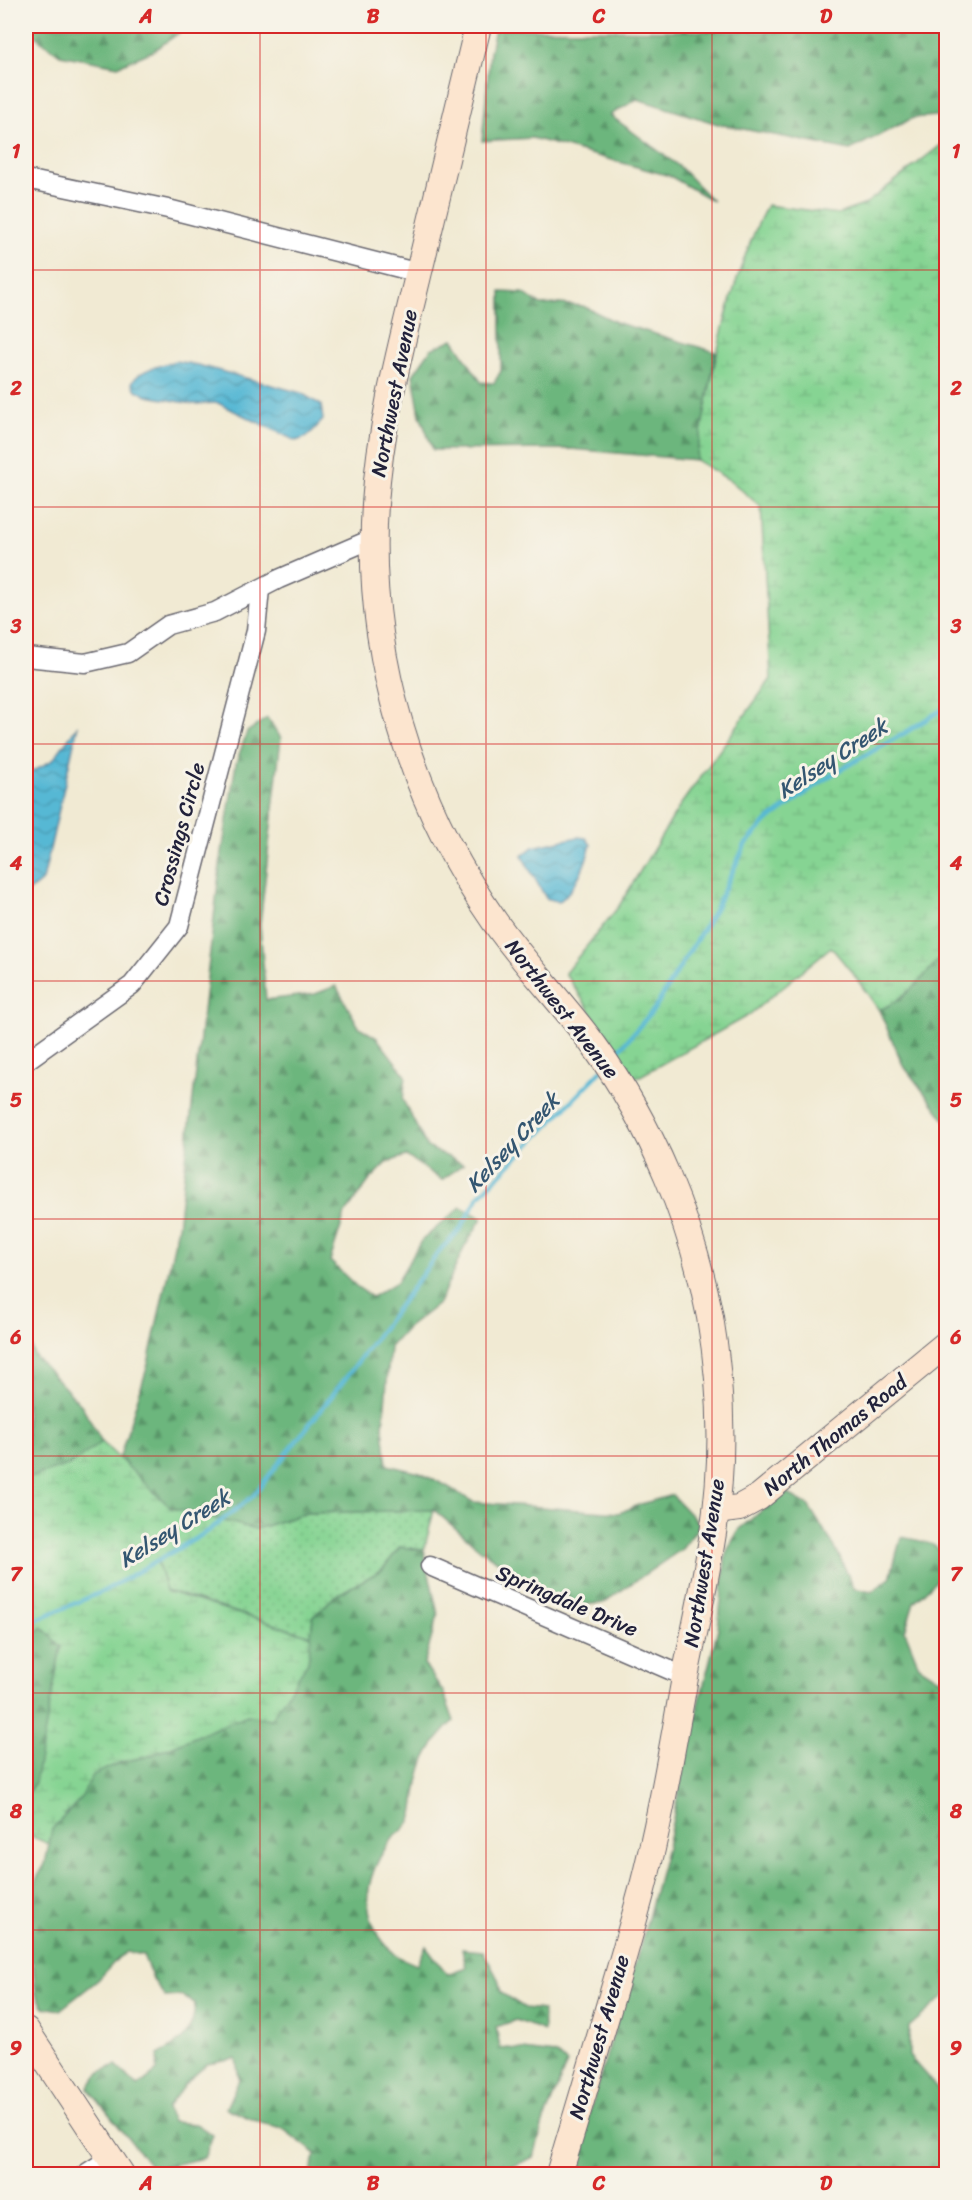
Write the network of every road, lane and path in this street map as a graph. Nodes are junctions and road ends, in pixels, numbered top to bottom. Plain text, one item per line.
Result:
1 (478, 26) edge
2 (26, 179) edge
3 (419, 273) junction
4 (374, 538) junction
5 (260, 589) junction
6 (26, 657) edge
7 (26, 1061) edge
8 (946, 1344) edge
9 (716, 1511) junction
10 (430, 1566) dead end
11 (686, 1677) junction
12 (26, 2030) edge
13 (116, 2166) edge
14 (85, 2175) edge
15 (559, 2175) edge

1 - 3 street, Northwest Avenue
2 - 3 street
3 - 4 street, Northwest Avenue
4 - 5 street
4 - 9 street, Northwest Avenue
5 - 6 street
5 - 7 street, Crossings Circle
8 - 9 street, North Thomas Road
9 - 11 street, Northwest Avenue
10 - 11 street, Springdale Drive
11 - 15 street, Northwest Avenue
12 - 13 street
13 - 14 street

